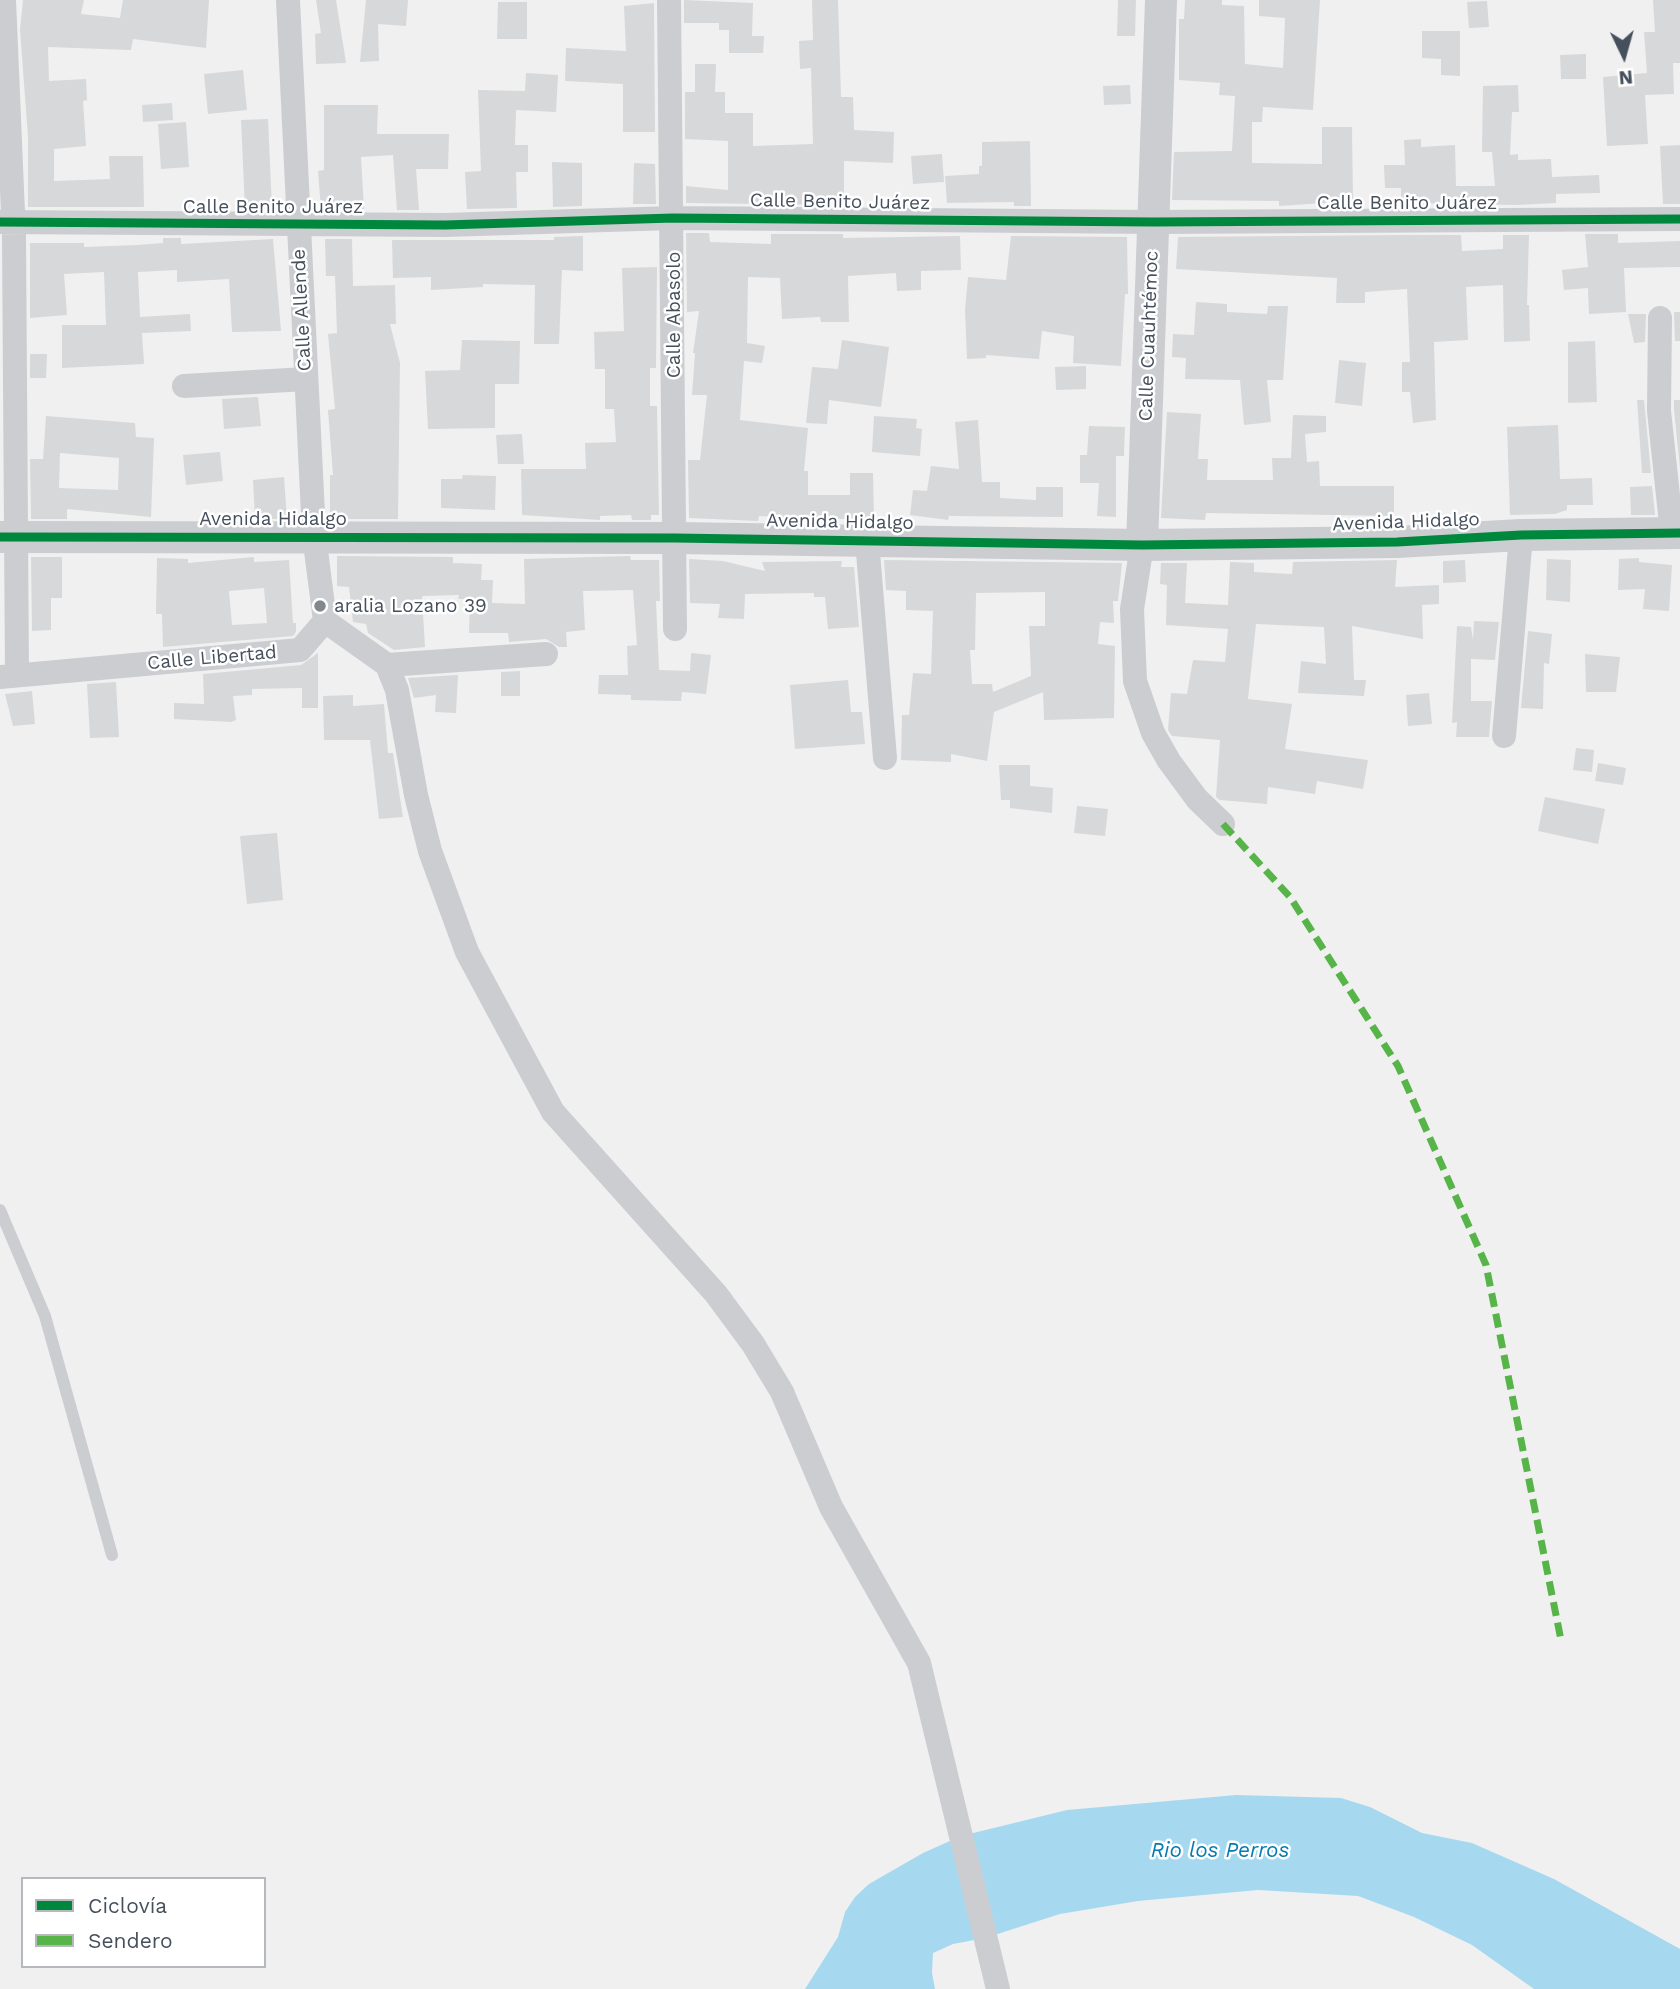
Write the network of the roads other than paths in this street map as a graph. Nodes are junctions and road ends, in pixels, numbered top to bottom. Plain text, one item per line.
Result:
1 (4, 0) edge
2 (288, 0) edge
3 (669, 0) edge
4 (1161, 0) edge
5 (3, 64) edge
6 (673, 218) junction
7 (1680, 219) edge
8 (7, 222) edge
9 (1153, 222) junction
10 (298, 224) junction
11 (1660, 317) dead end
12 (306, 379) junction
13 (184, 386) dead end
14 (1676, 533) edge
15 (314, 535) junction
16 (1521, 535) junction
17 (8, 537) edge
18 (676, 538) junction
19 (867, 540) junction
20 (1142, 545) junction
21 (325, 621) junction
22 (675, 629) dead end
23 (546, 654) dead end
24 (387, 665) junction
25 (8, 676) edge
26 (1504, 736) dead end
27 (885, 758) dead end
28 (1223, 824) dead end
29 (0, 1210) edge
30 (112, 1555) dead end
31 (998, 1989) edge

1 - 5 street
2 - 10 street, Calle Allende
3 - 6 street, Calle Abasolo
4 - 9 street, Calle Cuauhtémoc
5 - 8 street
6 - 9 street, Calle Benito Juárez
6 - 10 street, Calle Benito Juárez
6 - 18 street, Calle Abasolo
7 - 9 street, Calle Benito Juárez
8 - 10 street, Calle Benito Juárez
8 - 17 street
9 - 20 street, Calle Cuauhtémoc
10 - 12 street, Calle Allende
11 - 14 street
12 - 13 street
12 - 15 street, Calle Allende
14 - 16 street, Avenida Hidalgo
15 - 17 street, Avenida Hidalgo
15 - 18 street, Avenida Hidalgo
15 - 21 street
16 - 20 street, Avenida Hidalgo
16 - 26 street
17 - 25 street
18 - 19 street, Avenida Hidalgo
18 - 22 street, Calle Abasolo
19 - 20 street, Avenida Hidalgo
19 - 27 street
20 - 28 street
21 - 24 street
21 - 25 street, Calle Libertad
23 - 24 street
24 - 31 street
29 - 30 lane

